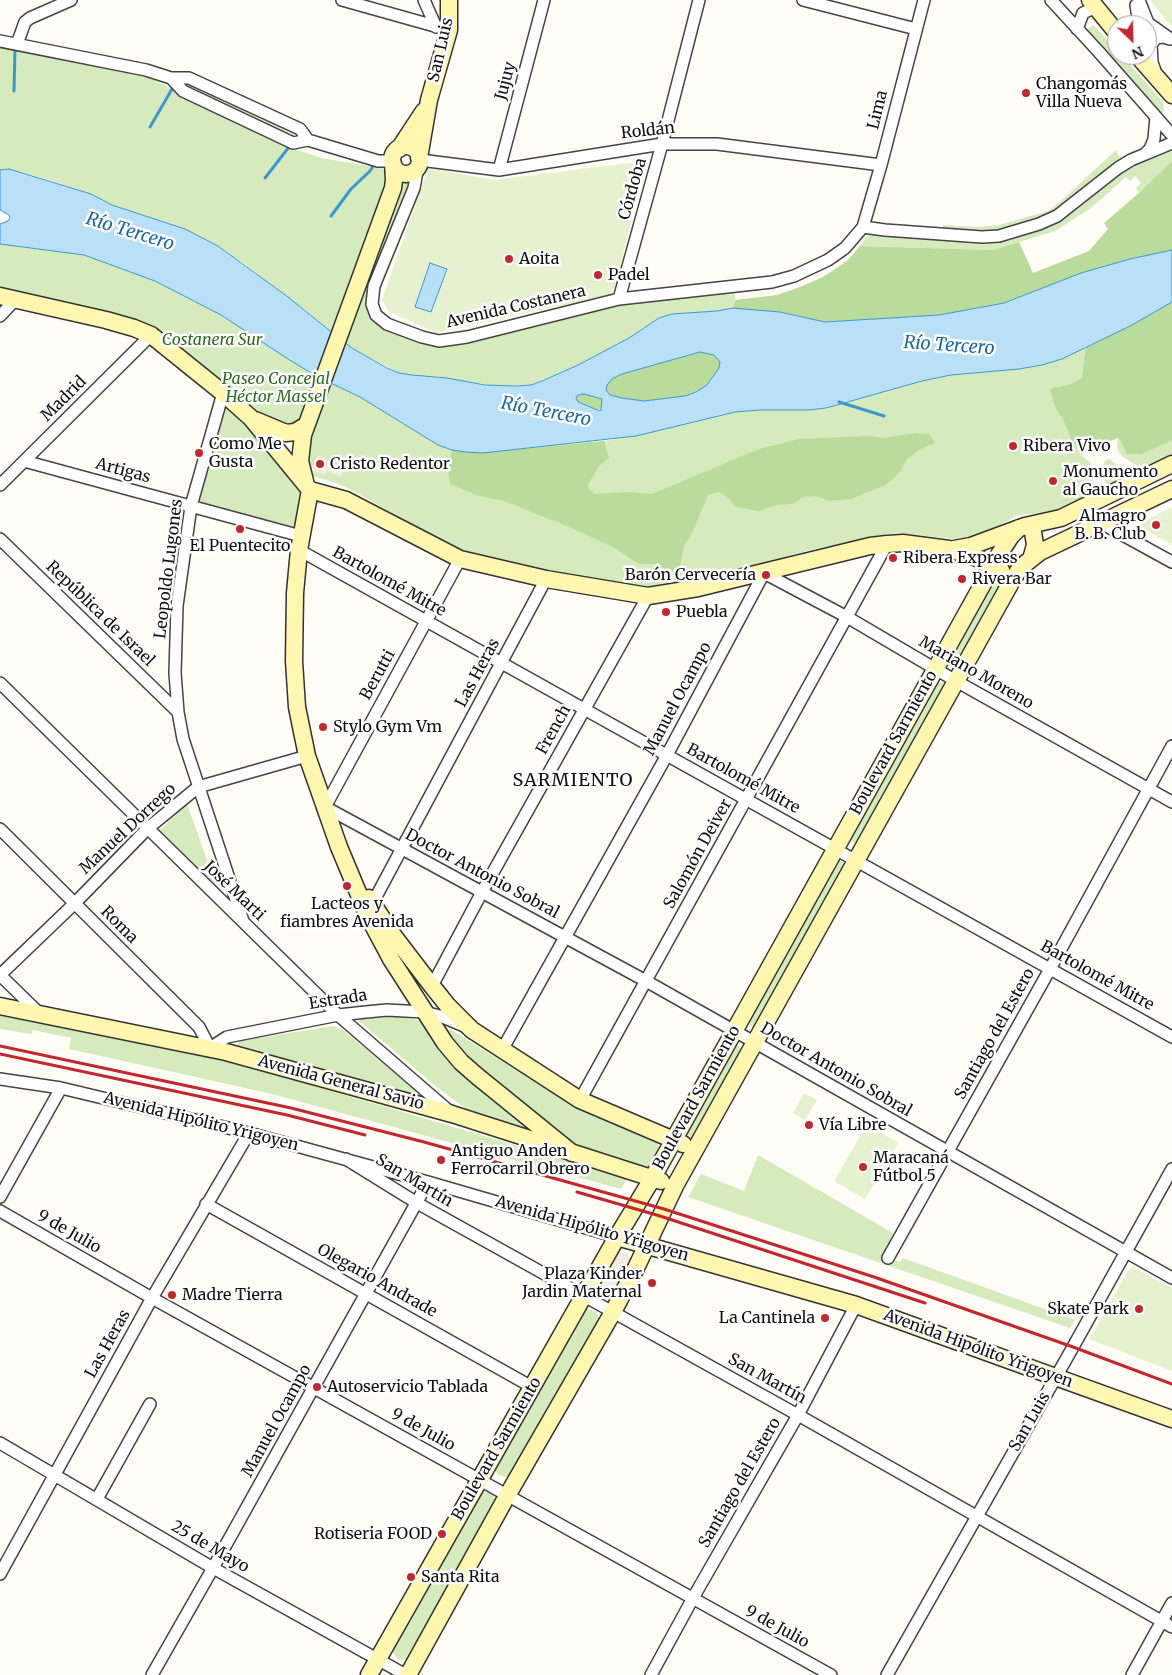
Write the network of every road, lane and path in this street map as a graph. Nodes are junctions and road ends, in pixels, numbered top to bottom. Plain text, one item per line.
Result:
1 (71, 0) edge
2 (342, 0) edge
3 (424, 0) edge
4 (449, 0) edge
5 (544, 0) edge
6 (699, 0) edge
7 (803, 0) edge
8 (924, 0) edge
9 (1051, 0) edge
10 (1137, 0) edge
11 (1089, 3) edge
12 (1138, 15) edge
13 (1107, 22) edge
14 (443, 29) junction
15 (916, 29) junction
16 (1077, 29) junction
17 (1157, 39) edge
18 (1171, 39) edge
19 (0, 40) edge
20 (17, 44) junction
21 (1146, 65) edge
22 (1153, 65) edge
23 (1159, 80) junction
24 (1172, 95) edge
25 (429, 100) junction
26 (1156, 117) junction
27 (1172, 136) edge
28 (1172, 143) edge
29 (662, 144) junction
30 (1144, 155) junction
31 (395, 158) junction
32 (417, 164) junction
33 (881, 165) junction
34 (499, 170) junction
35 (393, 188) junction
36 (863, 227) junction
37 (8, 298) edge
38 (619, 299) junction
39 (0, 316) edge
40 (152, 335) junction
41 (223, 394) junction
42 (251, 418) junction
43 (307, 421) junction
44 (24, 461) junction
45 (1172, 464) edge
46 (0, 485) edge
47 (1132, 485) junction
48 (1172, 489) edge
49 (310, 490) junction
50 (1142, 504) junction
51 (191, 506) junction
52 (1101, 523) junction
53 (1024, 527) junction
54 (0, 540) edge
55 (300, 543) junction
56 (887, 544) junction
57 (949, 549) junction
58 (460, 559) junction
59 (1030, 559) junction
60 (1172, 562) edge
61 (993, 566) junction
62 (764, 573) junction
63 (1014, 577) junction
64 (546, 579) junction
65 (648, 596) junction
66 (847, 617) junction
67 (426, 622) junction
68 (502, 663) junction
69 (935, 669) junction
70 (956, 681) junction
71 (0, 683) edge
72 (585, 709) junction
73 (178, 712) junction
74 (1172, 746) edge
75 (667, 755) junction
76 (307, 756) junction
77 (198, 787) junction
78 (1148, 790) junction
79 (747, 800) junction
80 (1172, 802) edge
81 (325, 807) junction
82 (0, 829) edge
83 (147, 829) junction
84 (401, 848) junction
85 (835, 848) junction
86 (856, 861) junction
87 (482, 892) junction
88 (74, 904) junction
89 (370, 909) junction
90 (243, 922) junction
91 (564, 937) junction
92 (1050, 969) junction
93 (0, 975) edge
94 (646, 982) junction
95 (432, 986) junction
96 (0, 1006) edge
97 (424, 1012) junction
98 (39, 1014) junction
99 (338, 1015) junction
100 (472, 1030) junction
101 (734, 1031) junction
102 (1172, 1036) edge
103 (755, 1043) junction
104 (210, 1048) junction
105 (502, 1050) junction
106 (0, 1079) edge
107 (61, 1088) junction
108 (580, 1100) junction
109 (452, 1114) junction
110 (250, 1133) junction
111 (674, 1140) junction
112 (694, 1150) junction
113 (948, 1152) junction
114 (572, 1153) junction
115 (346, 1160) junction
116 (1172, 1169) edge
117 (652, 1179) junction
118 (428, 1182) junction
119 (676, 1184) junction
120 (0, 1197) edge
121 (206, 1204) junction
122 (417, 1204) junction
123 (0, 1211) edge
124 (617, 1237) junction
125 (647, 1245) junction
126 (1126, 1252) junction
127 (888, 1258) dead end
128 (1172, 1278) edge
129 (366, 1294) junction
130 (584, 1296) junction
131 (152, 1298) junction
132 (856, 1305) junction
133 (613, 1312) junction
134 (1056, 1376) junction
135 (532, 1387) junction
136 (314, 1388) junction
137 (150, 1404) dead end
138 (798, 1415) junction
139 (1172, 1419) edge
140 (0, 1443) edge
141 (54, 1475) junction
142 (479, 1480) junction
143 (507, 1496) junction
144 (97, 1499) junction
145 (976, 1517) junction
146 (214, 1568) junction
147 (0, 1574) edge
148 (692, 1598) junction
149 (1172, 1603) edge
150 (1167, 1624) edge
151 (378, 1659) junction
152 (152, 1675) edge
153 (369, 1675) edge
154 (407, 1675) edge
155 (651, 1675) edge
156 (831, 1675) edge
157 (887, 1675) edge
158 (1132, 1675) edge

1 - 20 street
2 - 14 street
3 - 14 street
4 - 14 main road, San Luis
5 - 34 street, Jujuy
6 - 29 street, Córdoba
7 - 15 street
8 - 15 street, Lima
9 - 16 street
10 - 12 street
10 - 18 street
11 - 13 main road
11 - 16 street
14 - 25 main road, San Luis
15 - 33 street, Lima
16 - 26 street
17 - 18 street
19 - 20 street
20 - 31 street
21 - 23 main road
22 - 23 street
23 - 24 main road
25 - 31 main road, San Luis
25 - 32 main road, San Luis
26 - 27 street
26 - 30 street
28 - 30 street
29 - 33 street, Roldán
29 - 34 street, Roldán
29 - 38 street, Córdoba
30 - 36 street
31 - 32 main road
31 - 32 main road
31 - 35 main road
32 - 34 street, Roldán
32 - 35 main road
32 - 38 street, Avenida Costanera
33 - 36 street, Lima
35 - 43 main road
36 - 38 street, Avenida Costanera
37 - 39 street
37 - 40 main road
40 - 41 main road
40 - 44 street, Madrid
41 - 42 main road
41 - 51 street, Leopoldo Lugones
42 - 43 main road
42 - 49 main road
43 - 49 main road
44 - 46 street, Madrid
44 - 51 street, Artigas
45 - 47 main road
47 - 50 main road
47 - 53 main road
48 - 50 main road
49 - 55 main road
49 - 58 main road
50 - 52 main road
51 - 55 street, Artigas
51 - 73 street, Leopoldo Lugones
52 - 59 main road
52 - 60 street
53 - 57 main road
53 - 59 main road
53 - 61 main road, Boulevard Sarmiento
54 - 73 street, República de Israel
55 - 67 street, Bartolomé Mitre
55 - 76 main road
56 - 57 main road
56 - 62 main road
56 - 66 street, Salomón Deiver
57 - 61 main road
58 - 64 main road
58 - 67 street, Berutti
59 - 63 main road, Boulevard Sarmiento
61 - 63 main road
61 - 69 main road, Boulevard Sarmiento
62 - 65 main road
62 - 66 street, Mariano Moreno
62 - 75 street, Manuel Ocampo
63 - 70 main road, Boulevard Sarmiento
64 - 65 main road
64 - 68 street, Las Heras
65 - 72 street, French
66 - 69 street, Mariano Moreno
66 - 79 street, Salomón Deiver
67 - 68 street, Bartolomé Mitre
67 - 81 street, Berutti
68 - 72 street, Bartolomé Mitre
68 - 84 street, Las Heras
69 - 70 street, Mariano Moreno
69 - 85 main road, Boulevard Sarmiento
70 - 78 street, Mariano Moreno
70 - 86 main road, Boulevard Sarmiento
71 - 83 street, José Marti
72 - 75 street, Bartolomé Mitre
72 - 87 street, French
73 - 77 street, Leopoldo Lugones
74 - 78 street, Santiago del Estero
75 - 79 street, Bartolomé Mitre
75 - 91 street, Manuel Ocampo
76 - 77 street, Manuel Dorrego
76 - 81 main road
77 - 83 street, Manuel Dorrego
77 - 90 street, Leopoldo Lugones
78 - 80 street, Mariano Moreno
78 - 92 street, Santiago del Estero
79 - 85 street, Bartolomé Mitre
79 - 94 street, Salomón Deiver
81 - 84 street, Doctor Antonio Sobral
81 - 89 main road
82 - 88 street, Roma
83 - 88 street, Manuel Dorrego
83 - 90 street, José Marti
84 - 87 street, Doctor Antonio Sobral
84 - 89 street, Las Heras
85 - 86 street, Bartolomé Mitre
85 - 101 main road, Boulevard Sarmiento
86 - 92 street, Bartolomé Mitre
86 - 103 main road, Boulevard Sarmiento
87 - 91 street, Doctor Antonio Sobral
87 - 95 street, French
88 - 93 street, Manuel Dorrego
88 - 104 street, Roma
89 - 95 main road
89 - 97 main road
90 - 99 street, José Marti
91 - 94 street, Doctor Antonio Sobral
91 - 105 street, Manuel Ocampo
92 - 102 street, Bartolomé Mitre
92 - 113 street, Santiago del Estero
93 - 98 street
94 - 101 street, Doctor Antonio Sobral
94 - 108 street, Salomón Deiver
95 - 100 main road
96 - 98 main road, Avenida General Savio
97 - 99 street, Estrada
97 - 100 street, Estrada
97 - 114 main road
98 - 104 main road, Avenida General Savio
99 - 104 street, Estrada
99 - 109 street, José Marti
100 - 105 main road
101 - 103 street, Doctor Antonio Sobral
101 - 111 main road, Boulevard Sarmiento
103 - 112 main road, Boulevard Sarmiento
103 - 113 street, Doctor Antonio Sobral
104 - 109 main road, Avenida General Savio
105 - 108 main road
106 - 107 street, Avenida Hipólito Yrigoyen
107 - 110 street, Avenida Hipólito Yrigoyen
107 - 120 street
108 - 111 main road
109 - 114 main road, Avenida General Savio
110 - 115 street, Avenida Hipólito Yrigoyen
110 - 121 street, Las Heras
111 - 112 main road
111 - 117 main road, Boulevard Sarmiento
112 - 119 main road, Boulevard Sarmiento
113 - 126 street, Doctor Antonio Sobral
113 - 127 street, Santiago del Estero
114 - 117 main road, Avenida General Savio
115 - 118 street, Avenida Hipólito Yrigoyen
115 - 122 street, San Martín
116 - 126 street, San Luis
117 - 119 main road, Avenida General Savio
117 - 124 main road, Boulevard Sarmiento
118 - 122 street, Manuel Ocampo
118 - 124 street, Avenida Hipólito Yrigoyen
119 - 125 main road, Boulevard Sarmiento
121 - 129 street, Olegario Andrade
121 - 131 street, Las Heras
122 - 129 street, Manuel Ocampo
122 - 130 street, San Martín
123 - 131 street, 9 de Julio
124 - 125 main road, Avenida Hipólito Yrigoyen
124 - 130 main road, Boulevard Sarmiento
125 - 132 main road, Avenida Hipólito Yrigoyen
125 - 133 main road, Boulevard Sarmiento
126 - 128 street, Doctor Antonio Sobral
126 - 134 street, San Luis
129 - 135 street, Olegario Andrade
129 - 136 street, Manuel Ocampo
130 - 133 street, San Martín
130 - 135 main road, Boulevard Sarmiento
131 - 136 street, 9 de Julio
131 - 141 street, Las Heras
132 - 134 main road, Avenida Hipólito Yrigoyen
132 - 138 street, Santiago del Estero
133 - 138 street, San Martín
133 - 143 main road, Boulevard Sarmiento
134 - 139 main road, Avenida Hipólito Yrigoyen
134 - 145 street, San Luis
135 - 142 main road, Boulevard Sarmiento
136 - 142 street, 9 de Julio
136 - 146 street, Manuel Ocampo
137 - 144 street
138 - 145 street, San Martín
138 - 148 street, Santiago del Estero
140 - 141 street, 25 de Mayo
141 - 144 street, 25 de Mayo
141 - 147 street, Las Heras
142 - 143 street, 9 de Julio
142 - 151 main road, Boulevard Sarmiento
143 - 148 street, 9 de Julio
143 - 154 main road, Boulevard Sarmiento
144 - 146 street, 25 de Mayo
145 - 150 street, San Martín
145 - 157 street, San Luis
146 - 151 street, 25 de Mayo
146 - 152 street, Manuel Ocampo
148 - 155 street, Santiago del Estero
148 - 156 street, 9 de Julio
149 - 150 street
150 - 158 street
151 - 153 main road, Boulevard Sarmiento
151 - 154 street, 25 de Mayo

